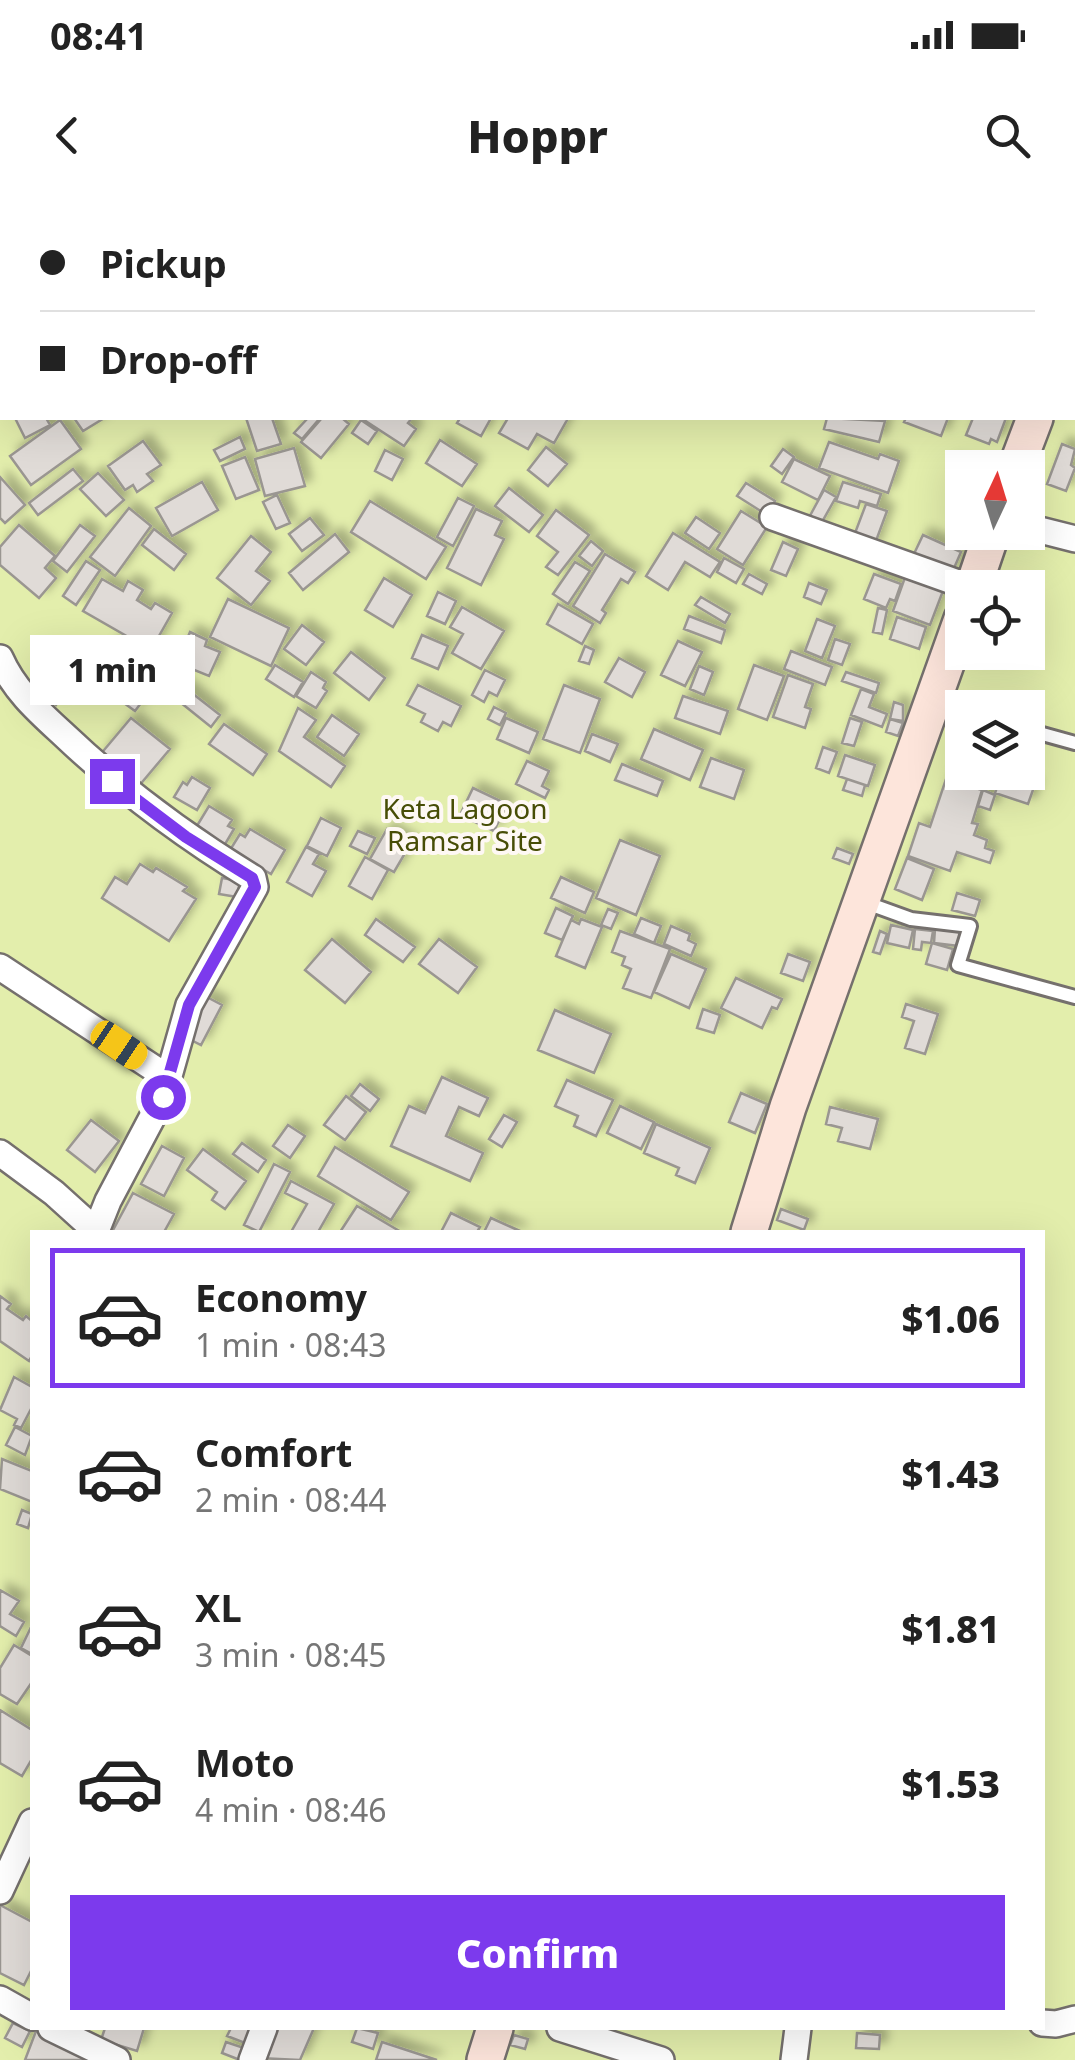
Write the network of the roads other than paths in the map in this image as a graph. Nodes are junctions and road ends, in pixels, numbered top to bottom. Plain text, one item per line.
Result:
1 (1034, 420) edge
2 (1023, 450) edge
3 (773, 516) dead end
4 (1045, 531) edge
5 (1075, 539) edge
6 (945, 578) edge
7 (0, 658) edge
8 (945, 716) edge
9 (1045, 735) edge
10 (1075, 743) edge
11 (862, 902) junction
12 (1, 971) edge
13 (1075, 997) edge
14 (167, 1077) junction
15 (0, 1153) edge
16 (94, 1230) edge
17 (97, 1230) edge
18 (750, 1230) edge
19 (30, 1826) edge
20 (0, 1891) edge
21 (0, 1999) edge
22 (30, 2016) edge
23 (1075, 2019) edge
24 (1045, 2022) edge
25 (55, 2030) edge
26 (263, 2030) edge
27 (494, 2030) edge
28 (566, 2030) edge
29 (798, 2030) edge
30 (117, 2060) edge
31 (252, 2060) edge
32 (485, 2060) edge
33 (661, 2060) edge
34 (794, 2060) edge

1 - 2 main road
3 - 6 street
4 - 5 street
7 - 14 street
8 - 11 main road
9 - 10 lane
11 - 13 lane
11 - 18 main road
12 - 14 street
14 - 17 street
15 - 16 street
19 - 20 street
21 - 22 street
23 - 24 street
25 - 30 street
26 - 31 street
27 - 32 main road
28 - 33 street
29 - 34 street

